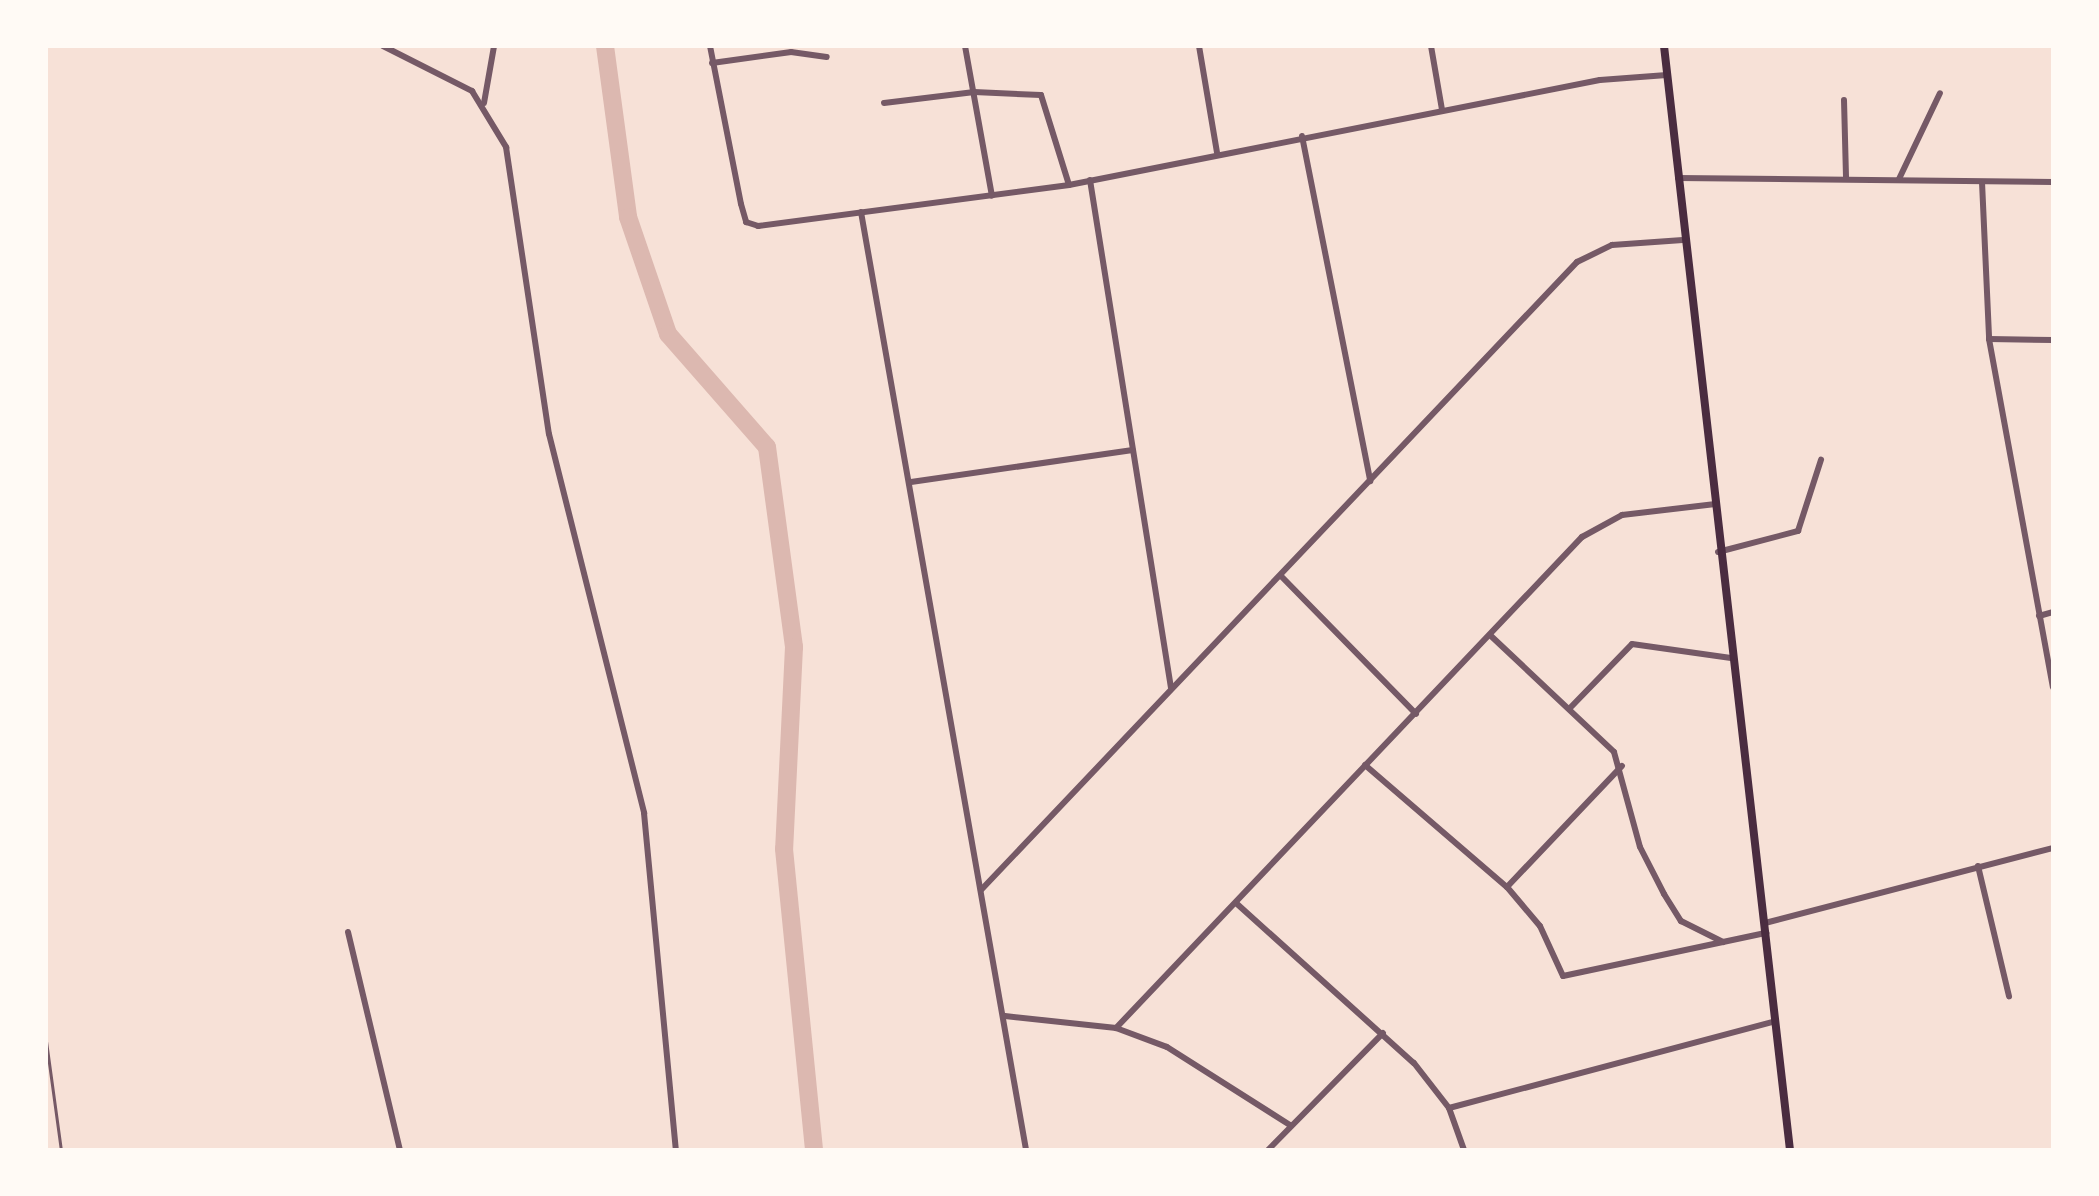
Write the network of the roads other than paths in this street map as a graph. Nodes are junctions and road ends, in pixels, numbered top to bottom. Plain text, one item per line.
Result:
1 (383, 46) edge
2 (494, 46) edge
3 (710, 46) edge
4 (965, 46) edge
5 (1199, 46) edge
6 (1431, 46) edge
7 (1664, 46) edge
8 (827, 57) dead end
9 (712, 63) junction
10 (1667, 75) junction
11 (974, 92) junction
12 (1940, 93) dead end
13 (1844, 100) dead end
14 (484, 103) junction
15 (884, 103) dead end
16 (1442, 110) junction
17 (1302, 136) junction
18 (1217, 152) junction
19 (1678, 178) junction
20 (1846, 178) junction
21 (1899, 179) junction
22 (1090, 180) junction
23 (1982, 182) junction
24 (2053, 182) edge
25 (1069, 185) junction
26 (992, 196) junction
27 (861, 212) junction
28 (1683, 240) junction
29 (1989, 339) junction
30 (2053, 340) edge
31 (1133, 450) junction
32 (1821, 460) dead end
33 (1370, 481) junction
34 (911, 482) junction
35 (1715, 504) junction
36 (1718, 552) junction
37 (1281, 576) junction
38 (2053, 612) edge
39 (2039, 616) junction
40 (1491, 636) junction
41 (1731, 658) junction
42 (2053, 687) edge
43 (1171, 688) junction
44 (1570, 708) junction
45 (1416, 714) junction
46 (1365, 765) junction
47 (1622, 766) junction
48 (2053, 848) edge
49 (1978, 866) junction
50 (1507, 887) junction
51 (981, 890) junction
52 (1236, 903) junction
53 (1765, 923) junction
54 (348, 932) dead end
55 (1766, 933) junction
56 (1723, 942) junction
57 (2009, 996) dead end
58 (1005, 1016) junction
59 (1776, 1021) junction
60 (1116, 1028) junction
61 (1383, 1033) junction
62 (46, 1041) edge
63 (1449, 1108) junction
64 (1290, 1125) junction
65 (61, 1150) edge
66 (400, 1150) edge
67 (676, 1150) edge
68 (1026, 1150) edge
69 (1268, 1150) edge
70 (1464, 1150) edge
71 (1790, 1150) edge

1 - 14 street
2 - 14 street
3 - 9 street
4 - 11 street
5 - 18 street
6 - 16 street
7 - 10 main road
8 - 9 street
9 - 27 street
10 - 16 street
10 - 19 main road
11 - 15 street
11 - 25 street
11 - 26 street
12 - 21 street
13 - 20 street
14 - 67 street
16 - 17 street
17 - 18 street
17 - 33 street
18 - 22 street
19 - 20 street
19 - 28 main road
20 - 21 street
21 - 23 street
22 - 25 street
22 - 31 street
23 - 24 street
23 - 29 street
25 - 26 street
26 - 27 street
27 - 34 street
28 - 33 street
28 - 35 main road
29 - 30 street
29 - 39 street
31 - 34 street
31 - 43 street
32 - 36 street
33 - 37 street
34 - 51 street
35 - 36 main road
35 - 40 street
36 - 41 main road
37 - 43 street
37 - 45 street
38 - 39 street
39 - 42 street
40 - 44 street
40 - 45 street
41 - 44 street
41 - 53 main road
43 - 51 street
44 - 47 street
45 - 46 street
46 - 50 street
46 - 52 street
47 - 50 street
47 - 56 street
48 - 49 street
49 - 53 street
49 - 57 street
50 - 56 street
51 - 58 street
52 - 60 street
52 - 61 street
53 - 55 main road
54 - 66 street
55 - 56 street
55 - 59 main road
58 - 60 street
58 - 68 street
59 - 63 street
59 - 71 main road
60 - 64 street
61 - 63 street
61 - 64 street
62 - 65 lane
63 - 70 street
64 - 69 street

